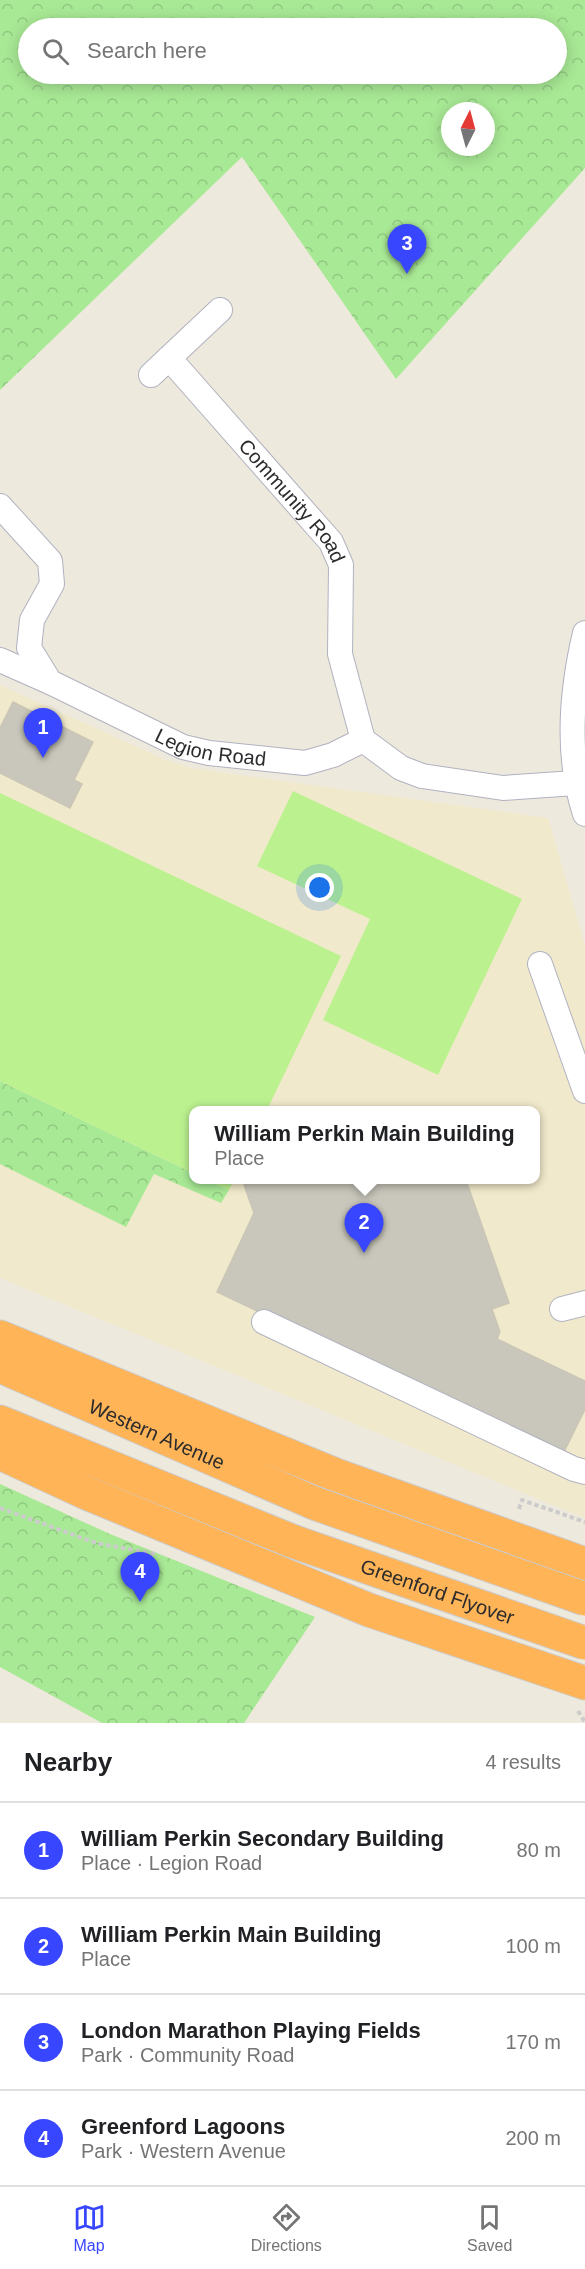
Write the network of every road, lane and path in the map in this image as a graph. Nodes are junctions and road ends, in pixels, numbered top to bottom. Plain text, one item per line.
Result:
1 (220, 310) dead end
2 (169, 358) junction
3 (151, 375) dead end
4 (0, 506) edge
5 (585, 633) edge
6 (0, 660) edge
7 (50, 682) junction
8 (363, 740) junction
9 (575, 783) junction
10 (585, 814) edge
11 (540, 964) dead end
12 (585, 1091) edge
13 (585, 1303) edge
14 (562, 1309) dead end
15 (264, 1322) dead end
16 (0, 1338) edge
17 (0, 1366) edge
18 (0, 1422) edge
19 (0, 1453) edge
20 (585, 1472) edge
21 (0, 1508) edge
22 (530, 1513) dead end
23 (585, 1522) edge
24 (163, 1556) dead end
25 (585, 1564) edge
26 (585, 1599) edge
27 (585, 1643) edge
28 (585, 1683) edge

1 - 2 street
2 - 3 street
2 - 8 street, Community Road
4 - 7 street
5 - 9 street
6 - 7 street, Legion Road
7 - 8 street, Legion Road
8 - 9 street
9 - 10 street
11 - 12 street
13 - 14 street
15 - 20 street
16 - 25 highway
17 - 26 highway, Western Avenue, bridge
18 - 27 highway, Greenford Flyover, bridge
19 - 28 highway
21 - 24 path
22 - 23 path

